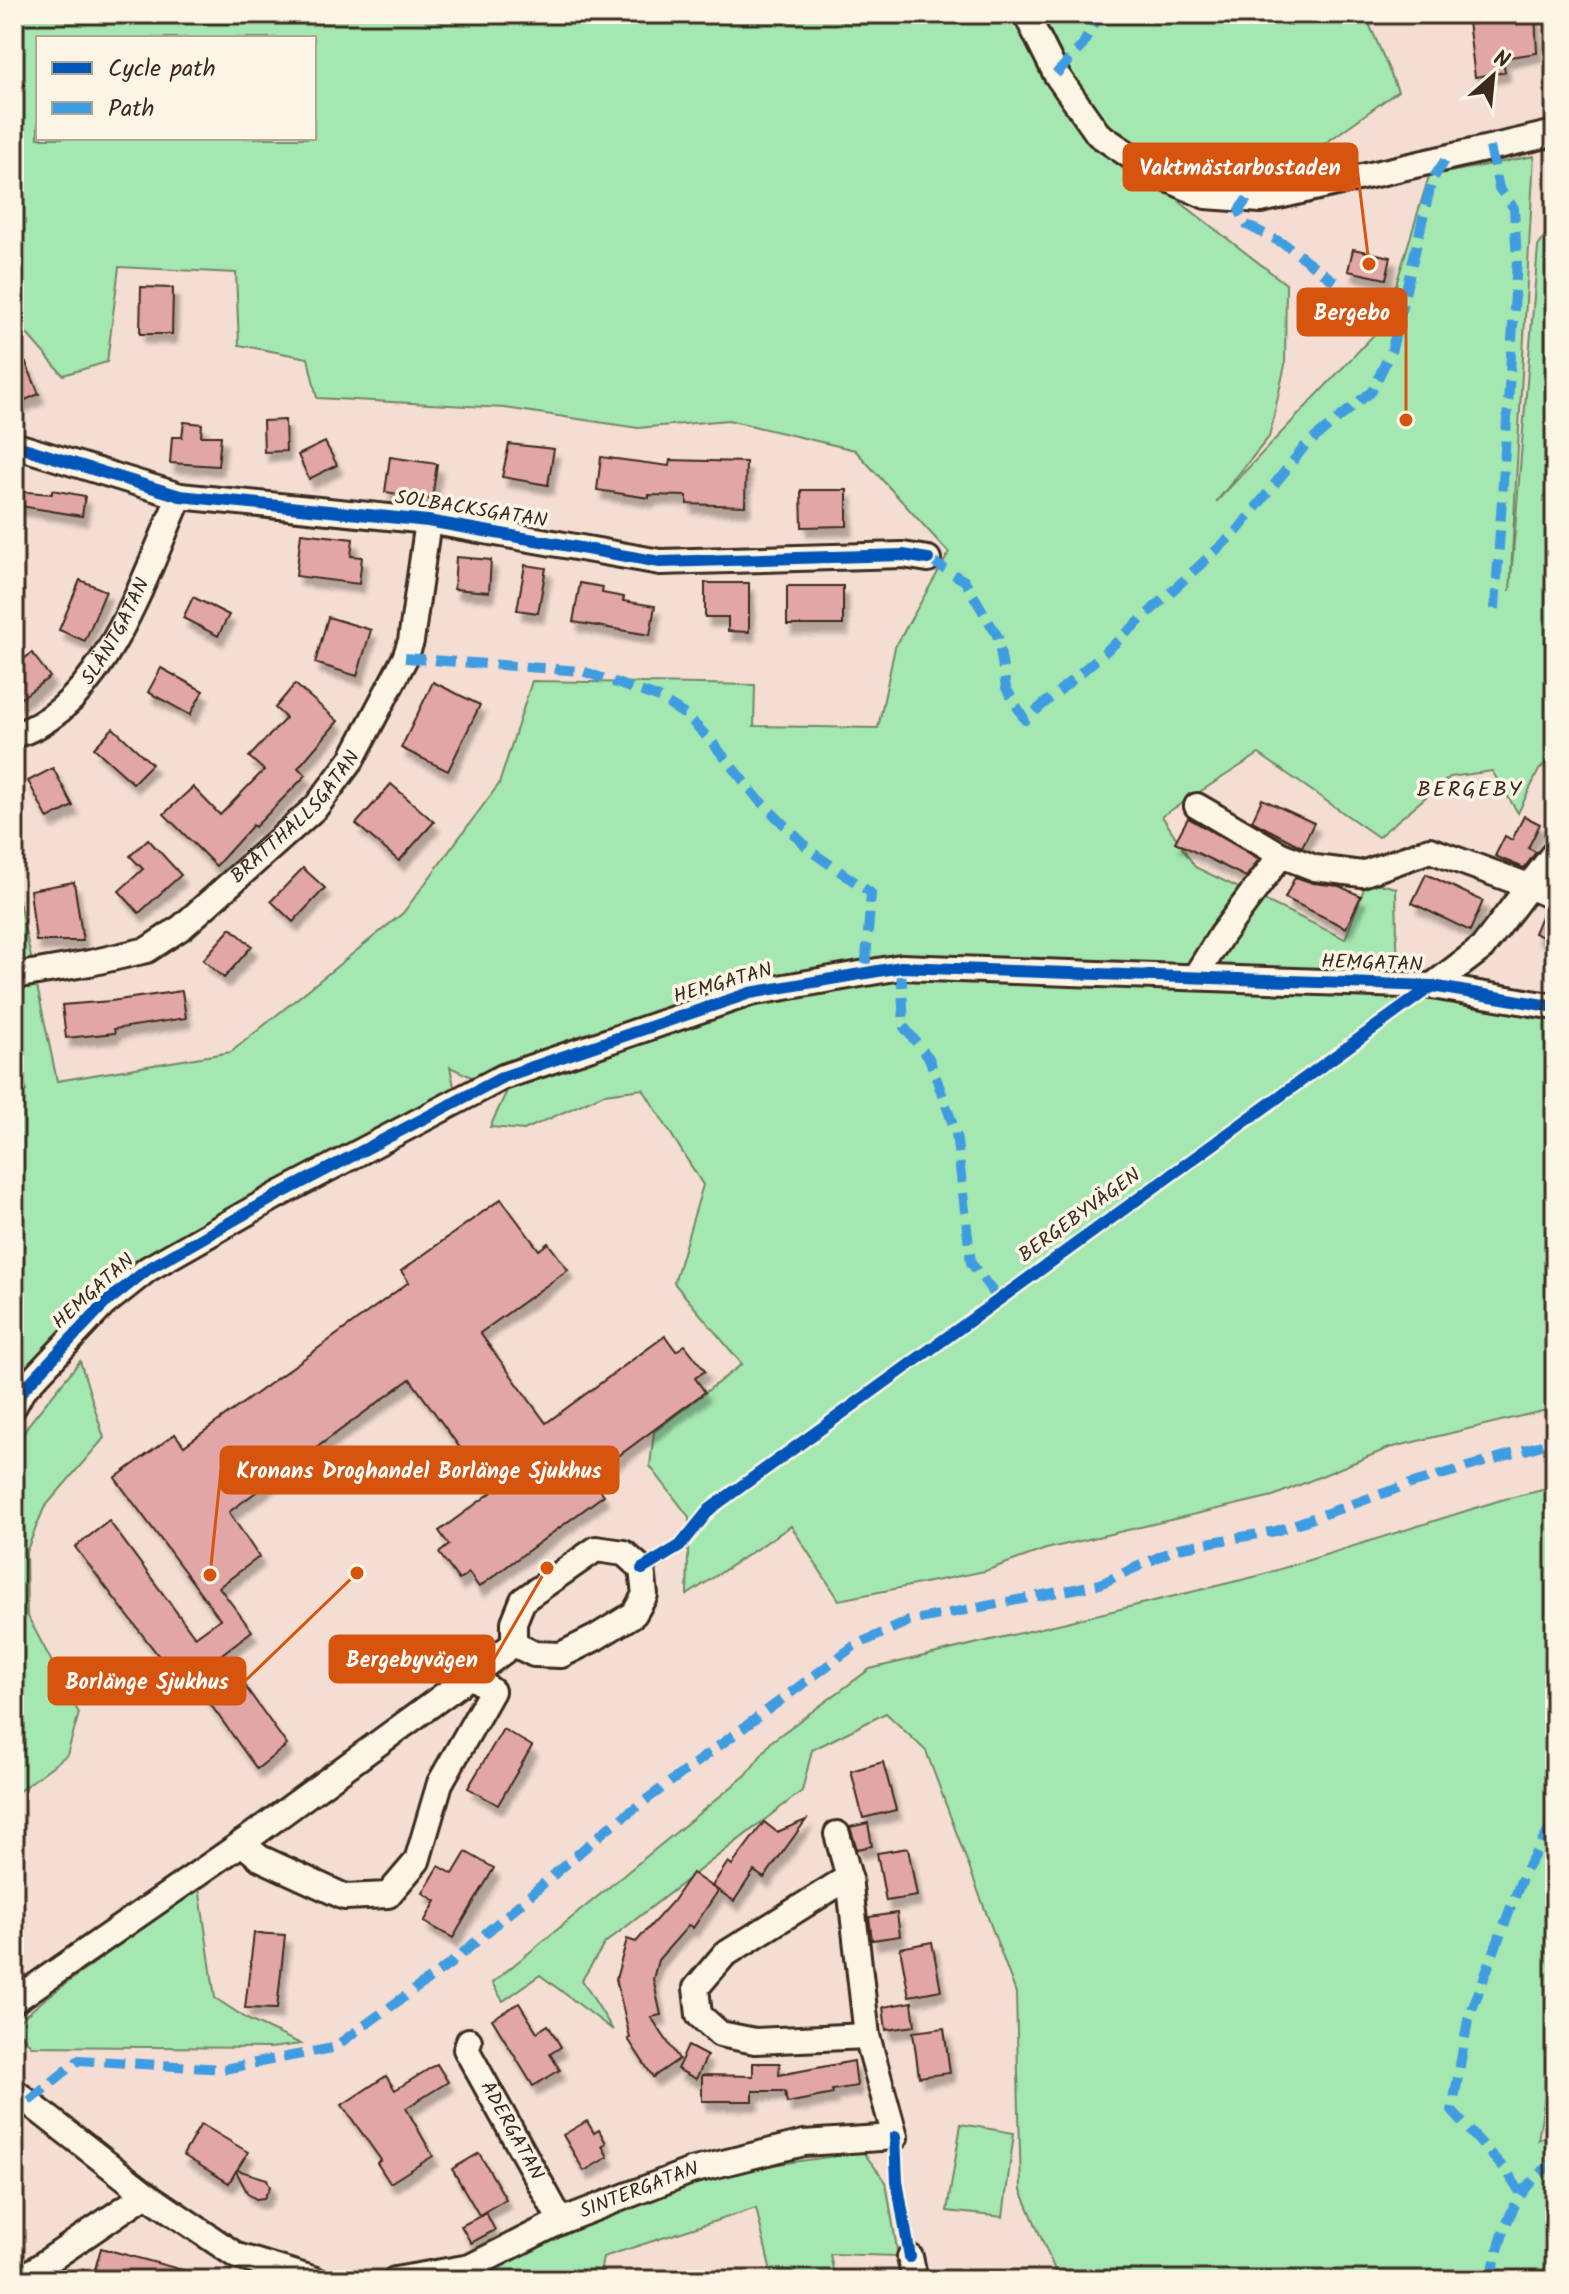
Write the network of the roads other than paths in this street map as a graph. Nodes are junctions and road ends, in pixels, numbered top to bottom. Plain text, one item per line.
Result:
1 (1026, 14) edge
2 (1555, 133) edge
3 (14, 445) edge
4 (180, 496) junction
5 (428, 521) junction
6 (928, 559) dead end
7 (14, 735) edge
8 (1197, 806) dead end
9 (1555, 852) edge
10 (1281, 855) junction
11 (1529, 886) junction
12 (1555, 898) edge
13 (14, 976) edge
14 (1195, 977) junction
15 (1432, 986) junction
16 (1555, 1007) edge
17 (14, 1406) edge
18 (514, 1644) junction
19 (472, 1676) junction
20 (837, 1834) dead end
21 (242, 1843) junction
22 (849, 1877) junction
23 (14, 2001) edge
24 (867, 2036) junction
25 (469, 2041) dead end
26 (14, 2091) edge
27 (146, 2194) junction
28 (561, 2221) junction
29 (52, 2270) edge
30 (20, 2280) edge
31 (316, 2280) edge
32 (395, 2280) edge

1 - 2 street
3 - 4 street, SOLBACKSGATAN
4 - 5 street, SOLBACKSGATAN
4 - 7 street, SLÄNTGATAN
5 - 6 street, SOLBACKSGATAN
5 - 13 street, BRÄTTHÄLLSGATAN
8 - 10 street
9 - 11 street
10 - 11 street
10 - 14 street
11 - 12 street
11 - 15 street
14 - 15 street, HEMGATAN
14 - 17 street, HEMGATAN
15 - 16 street, HEMGATAN
18 - 18 street
18 - 19 street
19 - 21 street
19 - 21 street
20 - 22 street
21 - 23 street
22 - 24 street
22 - 24 street
24 - 28 street, SINTERGATAN
25 - 28 street, ÅDERGATAN
26 - 27 street
27 - 29 street
27 - 31 street
28 - 32 street, SINTERGATAN
29 - 30 street

